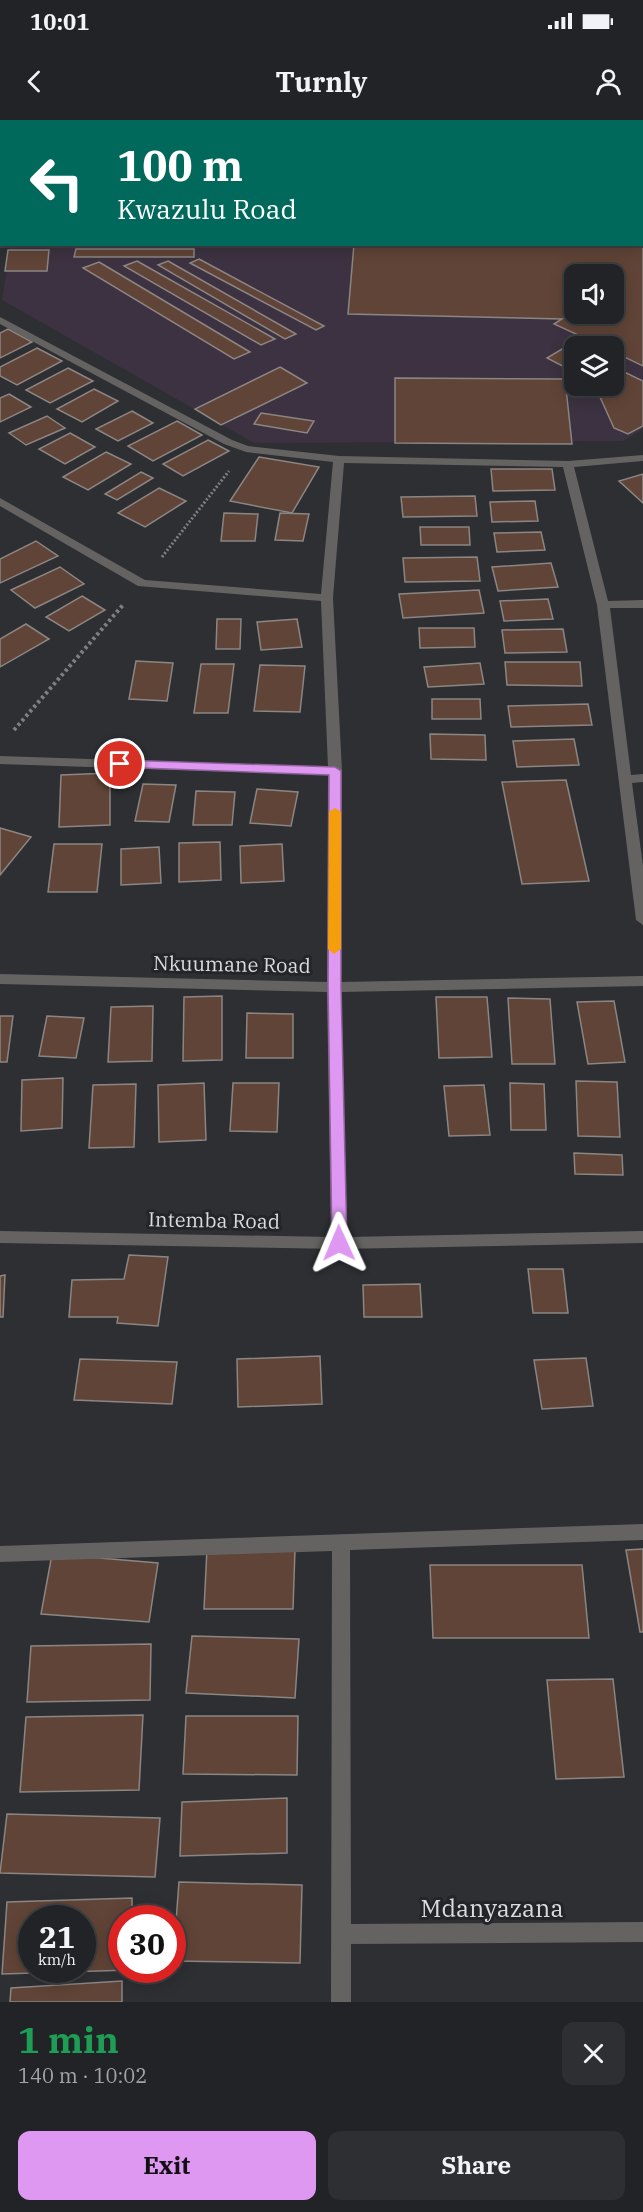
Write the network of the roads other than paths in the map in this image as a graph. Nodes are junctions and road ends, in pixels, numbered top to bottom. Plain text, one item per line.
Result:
1 (0, 320) edge
2 (643, 458) edge
3 (339, 459) junction
4 (568, 464) junction
5 (0, 501) edge
6 (327, 598) junction
7 (643, 604) edge
8 (603, 605) junction
9 (0, 760) edge
10 (335, 771) junction
11 (643, 778) edge
12 (624, 780) junction
13 (643, 920) edge
14 (0, 979) edge
15 (643, 981) edge
16 (334, 987) junction
17 (0, 1237) edge
18 (643, 1237) edge
19 (339, 1243) junction
20 (643, 1532) edge
21 (341, 1543) junction
22 (0, 1554) edge
23 (643, 1932) edge
24 (342, 1934) junction
25 (341, 2002) edge

1 - 3 street
2 - 4 street
3 - 4 street
3 - 6 street
4 - 8 street
5 - 6 street
6 - 10 street
7 - 8 street
8 - 12 street
9 - 10 street
10 - 16 street
11 - 12 street
12 - 13 street
14 - 16 street, Nkuumane Road
15 - 16 street, Nkuumane Road
16 - 19 street
17 - 19 street, Intemba Road
18 - 19 street, Intemba Road
20 - 21 street
21 - 22 street
21 - 24 street
23 - 24 street, Mdanyazana
24 - 25 street

